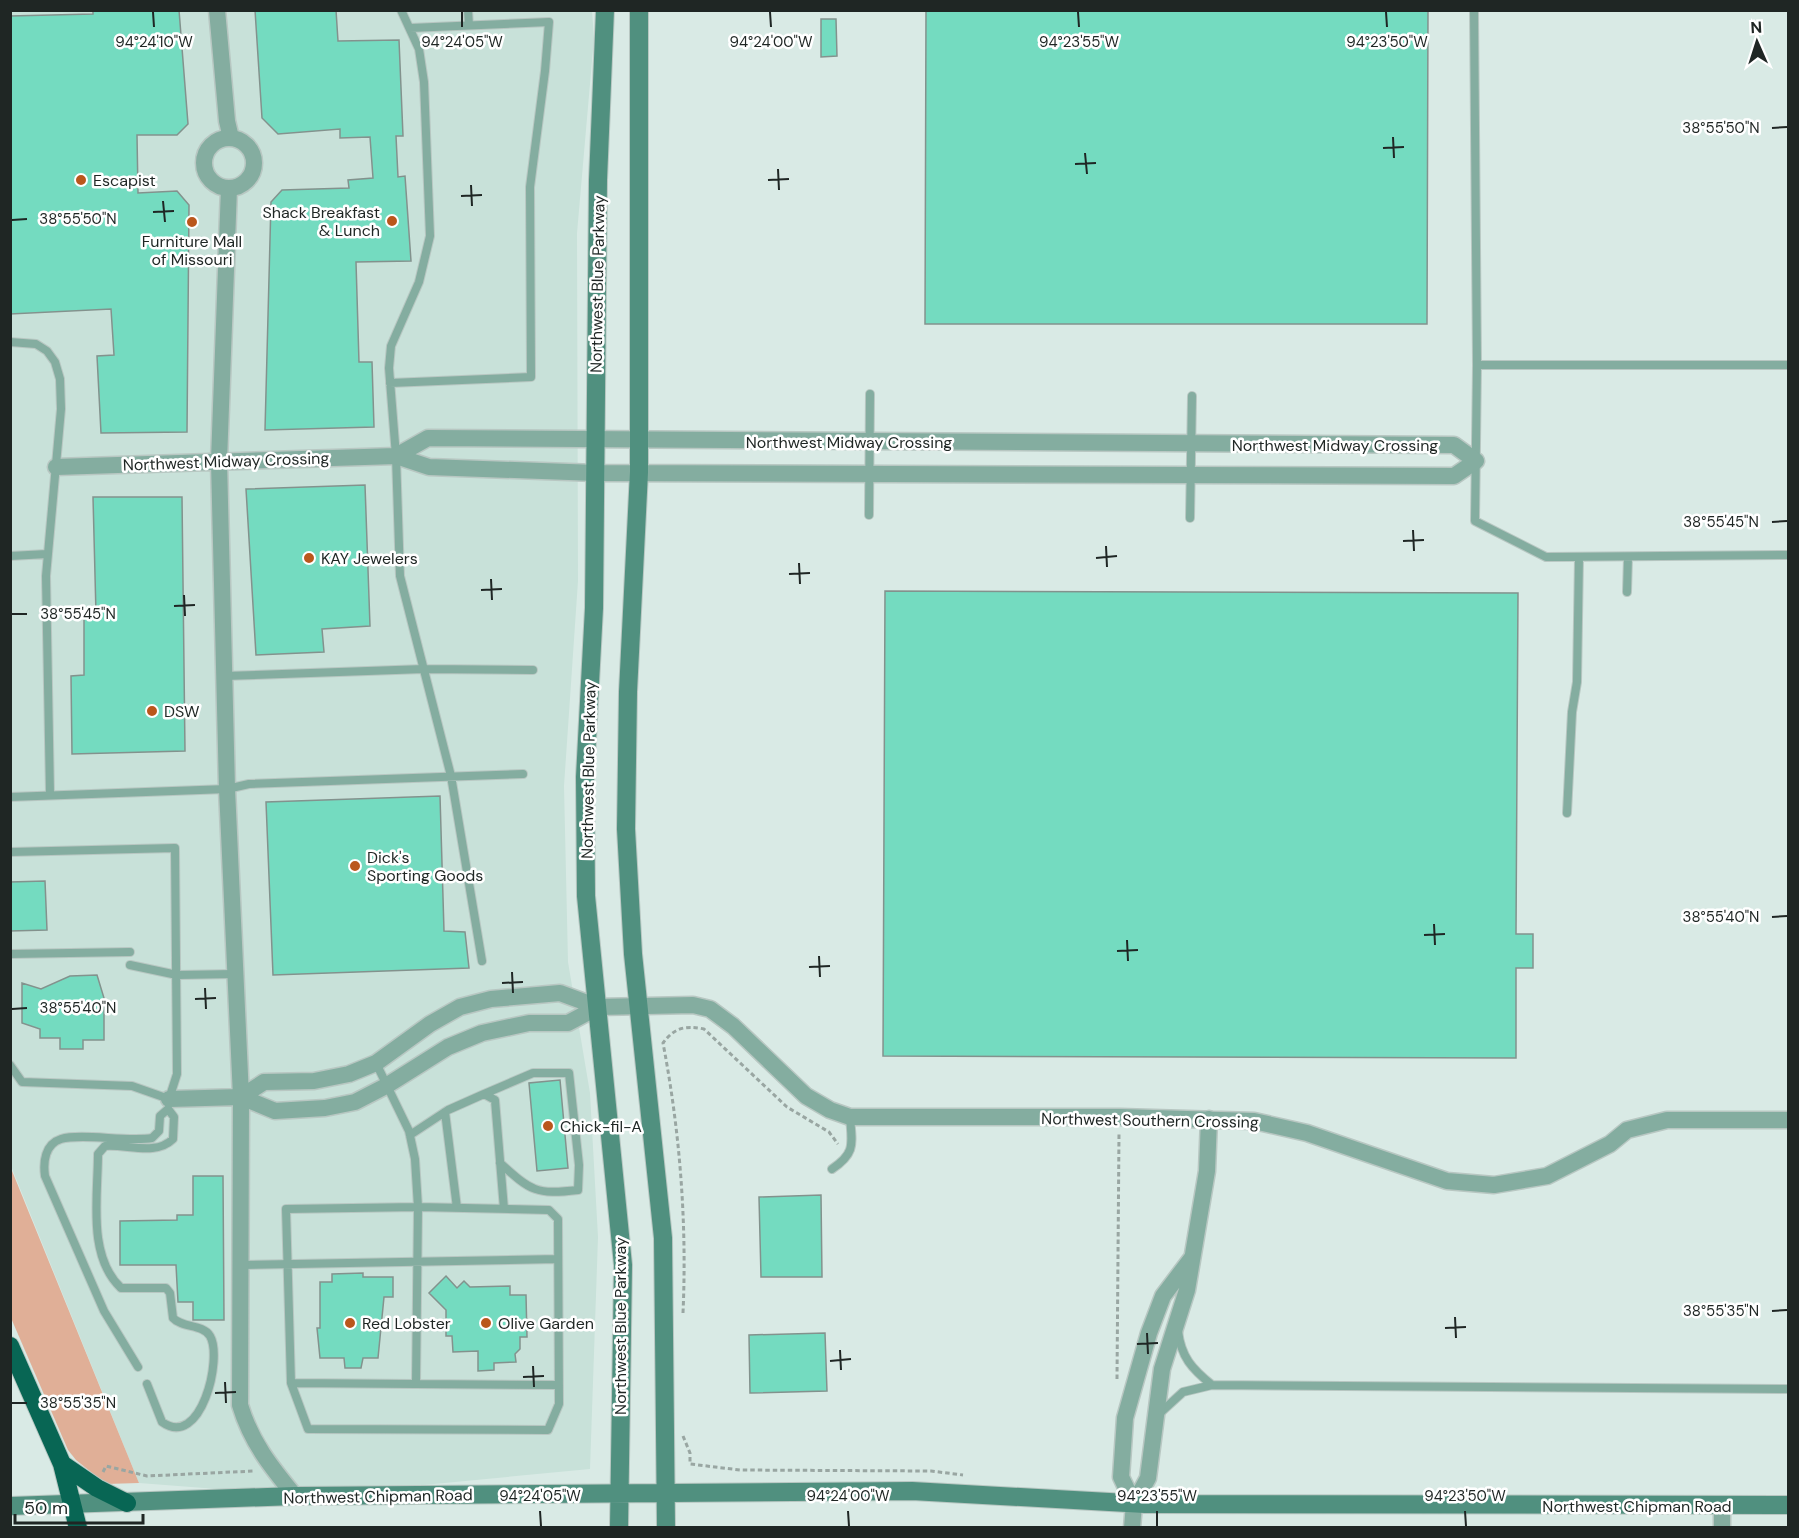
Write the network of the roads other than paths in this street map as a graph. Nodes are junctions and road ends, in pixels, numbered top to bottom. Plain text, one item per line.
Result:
1 (217, 10) edge
2 (401, 10) edge
3 (468, 10) edge
4 (605, 10) edge
5 (639, 10) edge
6 (1474, 10) edge
7 (469, 25) junction
8 (410, 27) junction
9 (231, 138) junction
10 (229, 188) junction
11 (10, 342) edge
12 (1477, 365) junction
13 (1788, 365) edge
14 (390, 383) junction
15 (870, 394) dead end
16 (1192, 396) dead end
17 (596, 439) junction
18 (639, 441) junction
19 (870, 442) junction
20 (1192, 445) junction
21 (396, 456) junction
22 (1476, 460) junction
23 (219, 461) junction
24 (56, 467) junction
25 (639, 472) junction
26 (596, 473) junction
27 (870, 474) junction
28 (1191, 477) junction
29 (869, 515) dead end
30 (1190, 518) dead end
31 (47, 554) junction
32 (1788, 555) edge
33 (10, 556) edge
34 (1579, 557) junction
35 (1628, 557) junction
36 (1627, 592) dead end
37 (424, 669) junction
38 (533, 670) dead end
39 (224, 676) junction
40 (523, 774) dead end
41 (451, 776) junction
42 (227, 789) junction
43 (50, 794) junction
44 (10, 797) edge
45 (1567, 813) dead end
46 (10, 852) edge
47 (130, 951) dead end
48 (10, 954) edge
49 (482, 961) dead end
50 (130, 965) dead end
51 (235, 974) junction
52 (177, 975) junction
53 (598, 1007) junction
54 (639, 1007) junction
55 (376, 1063) junction
56 (10, 1065) edge
57 (386, 1086) junction
58 (484, 1094) junction
59 (241, 1097) junction
60 (169, 1104) junction
61 (445, 1112) junction
62 (850, 1117) junction
63 (1209, 1119) junction
64 (1788, 1120) edge
65 (410, 1135) junction
66 (500, 1163) junction
67 (832, 1169) dead end
68 (418, 1207) junction
69 (457, 1208) junction
70 (504, 1209) junction
71 (558, 1258) junction
72 (1192, 1259) junction
73 (417, 1262) junction
74 (241, 1265) junction
75 (288, 1266) junction
76 (1177, 1324) junction
77 (10, 1346) edge
78 (138, 1367) dead end
79 (291, 1383) junction
80 (147, 1384) dead end
81 (416, 1384) junction
82 (559, 1385) junction
83 (1212, 1385) junction
84 (1788, 1389) edge
85 (1153, 1423) junction
86 (62, 1464) junction
87 (666, 1493) junction
88 (619, 1494) junction
89 (295, 1496) junction
90 (127, 1503) junction
91 (1134, 1504) junction
92 (1788, 1505) edge
93 (10, 1506) edge
94 (71, 1506) junction
95 (1722, 1507) junction
96 (78, 1527) edge
97 (619, 1527) edge
98 (666, 1527) edge
99 (1132, 1527) edge
100 (1722, 1527) edge

1 - 9 street
2 - 8 lane
3 - 7 lane
4 - 17 street, Northwest Blue Parkway
5 - 18 street
6 - 12 lane
7 - 8 lane
7 - 14 lane
8 - 14 lane
9 - 10 street
9 - 10 street
10 - 23 street
11 - 24 lane
12 - 13 lane
12 - 22 lane
14 - 21 lane
15 - 19 lane
16 - 20 lane
17 - 18 street, Northwest Midway Crossing
17 - 21 street, Northwest Midway Crossing
17 - 26 street, Northwest Blue Parkway
18 - 19 street, Northwest Midway Crossing
18 - 25 street
19 - 20 street, Northwest Midway Crossing
19 - 27 lane
20 - 22 street, Northwest Midway Crossing
20 - 28 lane
21 - 23 street, Northwest Midway Crossing
21 - 26 street, Northwest Midway Crossing
21 - 37 lane
22 - 28 street, Northwest Midway Crossing
22 - 34 lane
23 - 24 street, Northwest Midway Crossing
23 - 39 street
24 - 31 lane
25 - 26 street, Northwest Midway Crossing
25 - 27 street, Northwest Midway Crossing
25 - 54 street
26 - 53 street, Northwest Blue Parkway
27 - 28 street, Northwest Midway Crossing
27 - 29 lane
28 - 30 lane
31 - 33 lane
31 - 43 lane
32 - 35 lane
34 - 35 lane
34 - 45 lane
35 - 36 lane
37 - 38 lane
37 - 39 lane
37 - 41 lane
39 - 42 street
40 - 41 lane
41 - 42 lane
41 - 49 lane
42 - 43 lane
42 - 51 street
43 - 44 lane
46 - 52 lane
47 - 48 lane
50 - 52 lane
51 - 52 lane
51 - 59 street
52 - 60 lane
53 - 54 street, Northwest Southern Crossing
53 - 55 street, Northwest Southern Crossing
53 - 57 street, Northwest Southern Crossing
53 - 88 street, Northwest Blue Parkway
54 - 62 street, Northwest Southern Crossing
54 - 87 street
55 - 57 lane
55 - 59 street, Northwest Southern Crossing
56 - 60 lane
57 - 59 street, Northwest Southern Crossing
57 - 65 lane
58 - 61 lane
58 - 66 lane
58 - 66 lane
59 - 60 street, Northwest Southern Crossing
59 - 74 street
60 - 78 lane
60 - 80 lane
61 - 65 lane
61 - 69 lane
62 - 63 street, Northwest Southern Crossing
62 - 67 lane
63 - 64 street, Northwest Southern Crossing
63 - 72 street
65 - 68 lane
66 - 70 lane
68 - 69 lane
68 - 73 lane
68 - 75 lane
69 - 70 lane
70 - 71 lane
71 - 73 lane
71 - 82 lane
72 - 76 street
72 - 91 street
73 - 75 lane
73 - 81 lane
74 - 75 lane
74 - 89 street
75 - 79 lane
76 - 83 lane
76 - 85 street
77 - 86 highway
79 - 81 lane
79 - 82 lane
81 - 82 lane
83 - 84 lane
83 - 85 lane
85 - 91 street
86 - 90 highway
86 - 94 highway
87 - 88 street, Northwest Chipman Road
87 - 91 street, Northwest Chipman Road
87 - 98 street
88 - 89 street, Northwest Chipman Road
88 - 97 street, Northwest Blue Parkway
89 - 90 street, Northwest Chipman Road
90 - 94 street, Northwest Chipman Road
91 - 95 street, Northwest Chipman Road
91 - 99 street
92 - 95 street, Northwest Chipman Road
93 - 94 street, Northwest Chipman Road
94 - 96 highway
95 - 100 street

